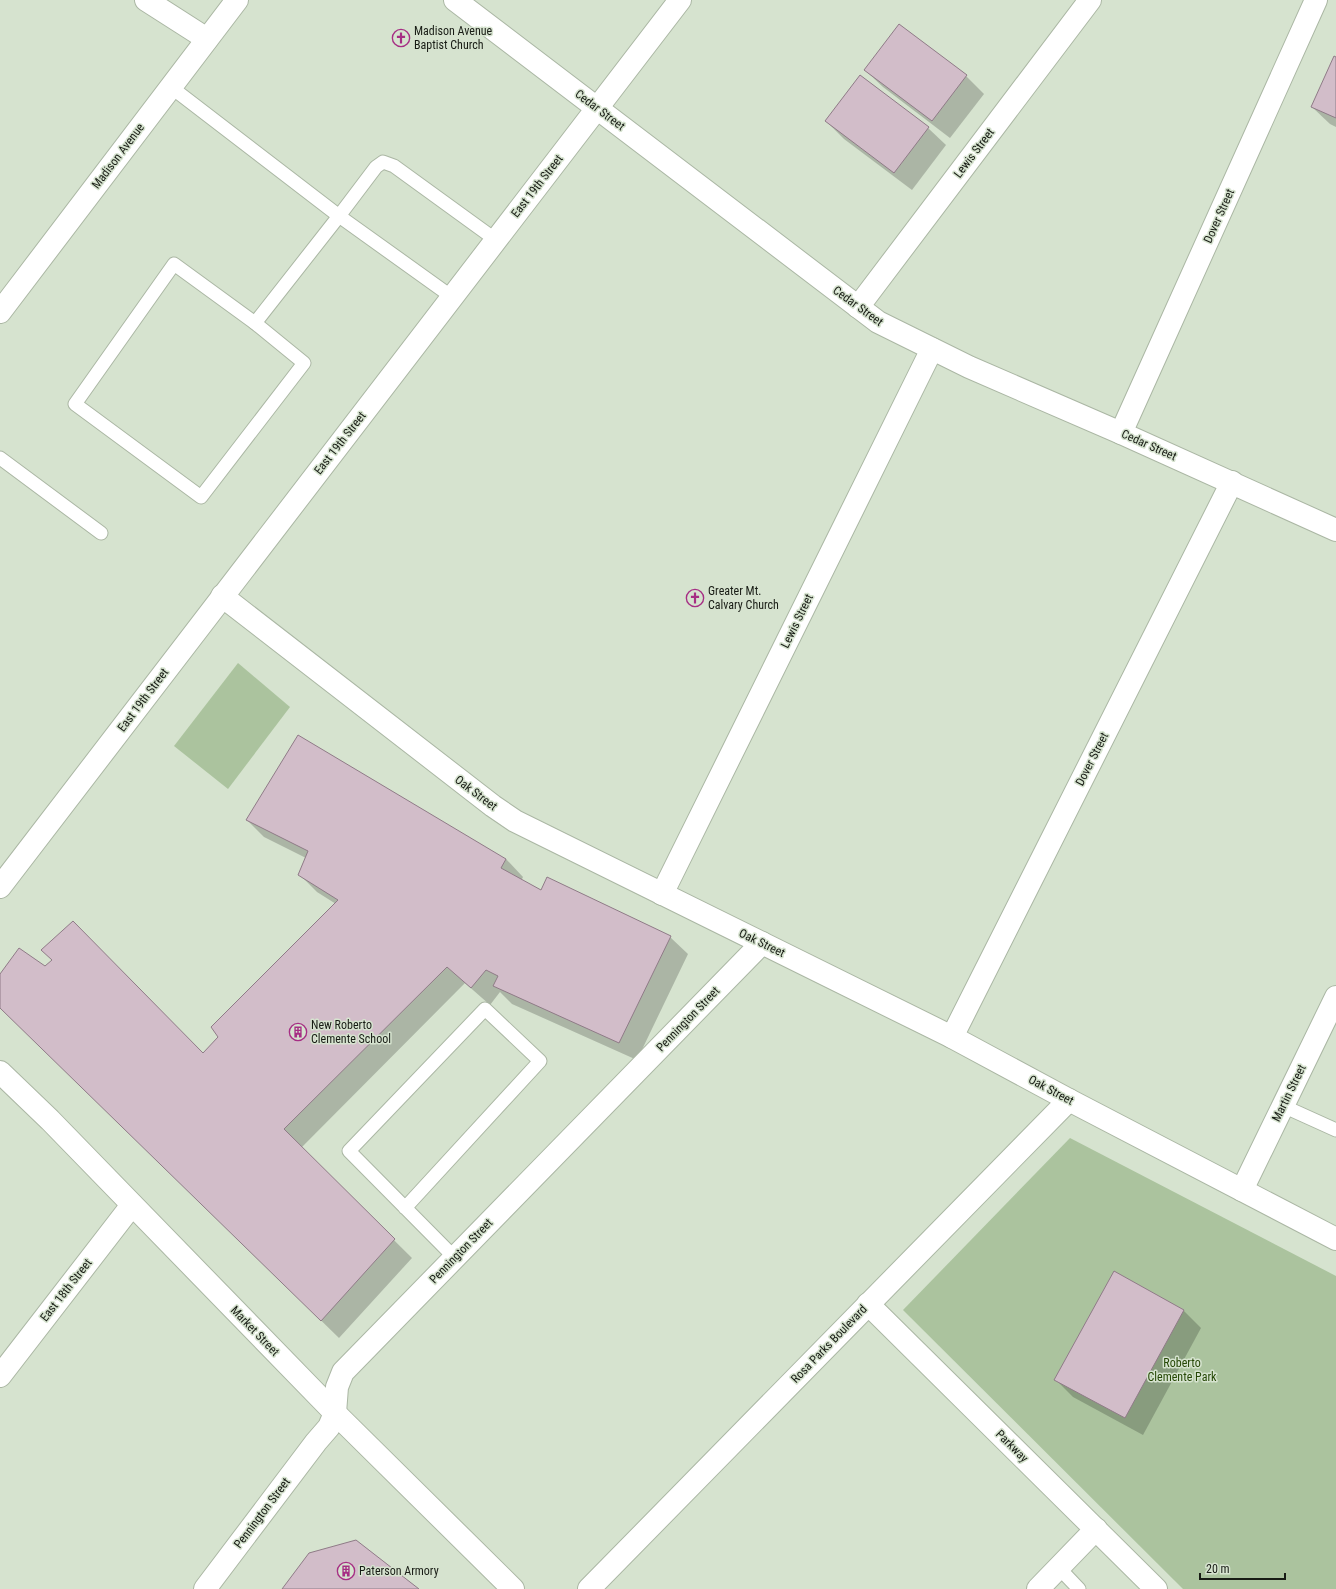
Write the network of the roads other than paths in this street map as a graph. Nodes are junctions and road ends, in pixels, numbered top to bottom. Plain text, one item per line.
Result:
1 (146, 0) edge
2 (237, 0) edge
3 (455, 0) edge
4 (680, 0) edge
5 (1090, 0) edge
6 (1316, 0) edge
7 (207, 39) junction
8 (171, 87) junction
9 (597, 108) junction
10 (339, 216) junction
11 (496, 240) junction
12 (452, 297) junction
13 (858, 307) junction
14 (0, 312) edge
15 (255, 322) junction
16 (932, 349) junction
17 (1121, 433) junction
18 (0, 458) edge
19 (1232, 482) junction
20 (1336, 530) edge
21 (101, 533) dead end
22 (222, 596) junction
23 (0, 887) edge
24 (662, 894) junction
25 (762, 943) junction
26 (1336, 997) edge
27 (952, 1037) junction
28 (0, 1072) edge
29 (1068, 1100) junction
30 (1283, 1106) junction
31 (1336, 1130) edge
32 (1242, 1190) junction
33 (132, 1205) junction
34 (405, 1208) junction
35 (1336, 1239) edge
36 (455, 1258) junction
37 (868, 1304) junction
38 (0, 1376) edge
39 (335, 1413) junction
40 (1096, 1529) junction
41 (1059, 1568) junction
42 (205, 1589) edge
43 (513, 1589) edge
44 (589, 1589) edge
45 (1038, 1589) edge
46 (1079, 1589) edge
47 (1156, 1589) edge

1 - 7 street
2 - 7 street, Madison Avenue
3 - 9 street, Cedar Street
4 - 9 street, East 19th Street
5 - 13 street, Lewis Street
6 - 17 street, Dover Street
7 - 8 street, Madison Avenue
8 - 10 lane
8 - 14 street, Madison Avenue
9 - 11 street, East 19th Street
9 - 13 street, Cedar Street
10 - 11 lane
10 - 12 lane
10 - 15 lane
11 - 12 street, East 19th Street
12 - 22 street, East 19th Street
13 - 16 street, Cedar Street
15 - 15 lane
16 - 17 street, Cedar Street
16 - 24 street, Lewis Street
17 - 19 street, Cedar Street
18 - 21 lane
19 - 20 street, Cedar Street
19 - 27 street, Dover Street
22 - 23 street, East 19th Street
22 - 24 street, Oak Street
24 - 25 street, Oak Street
25 - 27 street, Oak Street
25 - 36 street, Pennington Street
26 - 30 street, Martin Street
27 - 29 street, Oak Street
28 - 33 street, Market Street
29 - 32 street, Oak Street
29 - 37 street, Rosa Parks Boulevard
30 - 31 lane
30 - 32 street, Martin Street
32 - 35 street, Oak Street
33 - 38 street, East 18th Street
33 - 39 street, Market Street
34 - 34 lane
34 - 36 lane
36 - 39 street, Pennington Street
37 - 40 street, Parkway
37 - 44 street, Rosa Parks Boulevard
39 - 42 street, Pennington Street
39 - 43 street, Market Street
40 - 41 street
40 - 47 street, Parkway
41 - 45 street
41 - 46 lane

